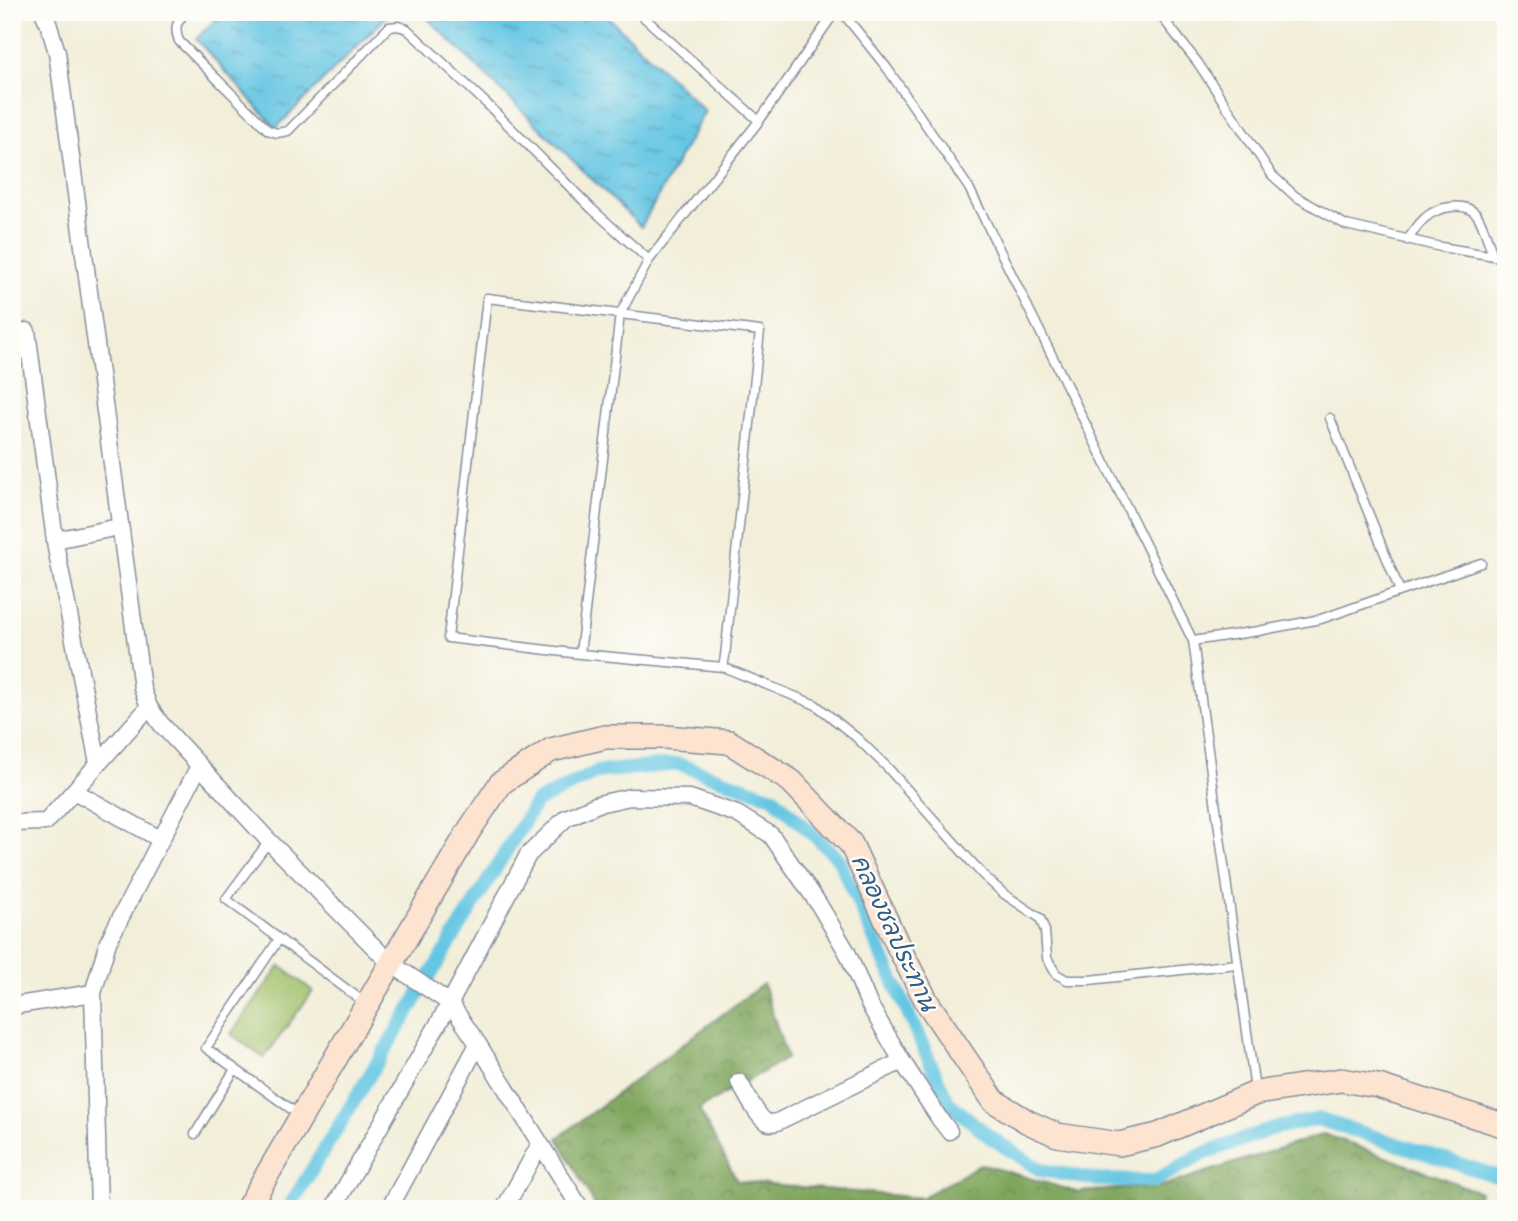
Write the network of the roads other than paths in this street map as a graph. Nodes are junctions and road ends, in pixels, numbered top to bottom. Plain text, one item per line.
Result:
1 (43, 12) edge
2 (186, 12) edge
3 (638, 12) edge
4 (835, 12) edge
5 (842, 12) edge
6 (1158, 12) edge
7 (759, 121) junction
8 (1407, 240) junction
9 (1493, 256) junction
10 (1506, 258) edge
11 (649, 260) junction
12 (620, 314) junction
13 (27, 331) dead end
14 (1330, 418) dead end
15 (119, 527) junction
16 (55, 540) junction
17 (1481, 563) dead end
18 (1400, 592) junction
19 (1193, 640) junction
20 (580, 653) junction
21 (723, 667) junction
22 (149, 707) junction
23 (98, 763) junction
24 (199, 766) junction
25 (74, 790) junction
26 (12, 823) edge
27 (160, 839) junction
28 (269, 841) junction
29 (279, 939) junction
30 (390, 963) junction
31 (1237, 964) junction
32 (93, 993) junction
33 (450, 1003) junction
34 (366, 1004) junction
35 (12, 1006) edge
36 (478, 1044) junction
37 (902, 1061) junction
38 (235, 1069) junction
39 (739, 1082) dead end
40 (1256, 1093) junction
41 (301, 1116) junction
42 (1506, 1126) edge
43 (949, 1131) dead end
44 (195, 1134) dead end
45 (540, 1144) junction
46 (99, 1209) edge
47 (247, 1209) edge
48 (333, 1209) edge
49 (389, 1209) edge
50 (504, 1209) edge
51 (581, 1209) edge

1 - 15 street
2 - 11 lane
3 - 7 lane
4 - 7 lane
5 - 19 lane
6 - 8 lane
7 - 11 lane
8 - 9 lane
8 - 9 lane
9 - 10 lane
11 - 12 lane
12 - 20 lane
12 - 20 lane
12 - 21 lane
13 - 16 street
14 - 18 lane
15 - 16 street
15 - 22 street
16 - 23 street
17 - 18 lane
18 - 19 lane
19 - 31 lane
20 - 21 lane
21 - 31 lane
22 - 23 street
22 - 24 street
23 - 25 street
24 - 27 street
24 - 28 street
25 - 26 street
25 - 27 street
27 - 32 street
28 - 29 lane
28 - 30 street
29 - 34 lane
29 - 38 lane
30 - 33 street
30 - 34 street
30 - 40 street
31 - 40 lane
32 - 35 street
32 - 46 street
33 - 36 street
33 - 37 street
33 - 48 street
34 - 41 street
36 - 45 street
36 - 49 street
37 - 39 street
37 - 43 street
38 - 41 lane
38 - 44 lane
40 - 42 street
41 - 47 street
45 - 50 street
45 - 51 street

